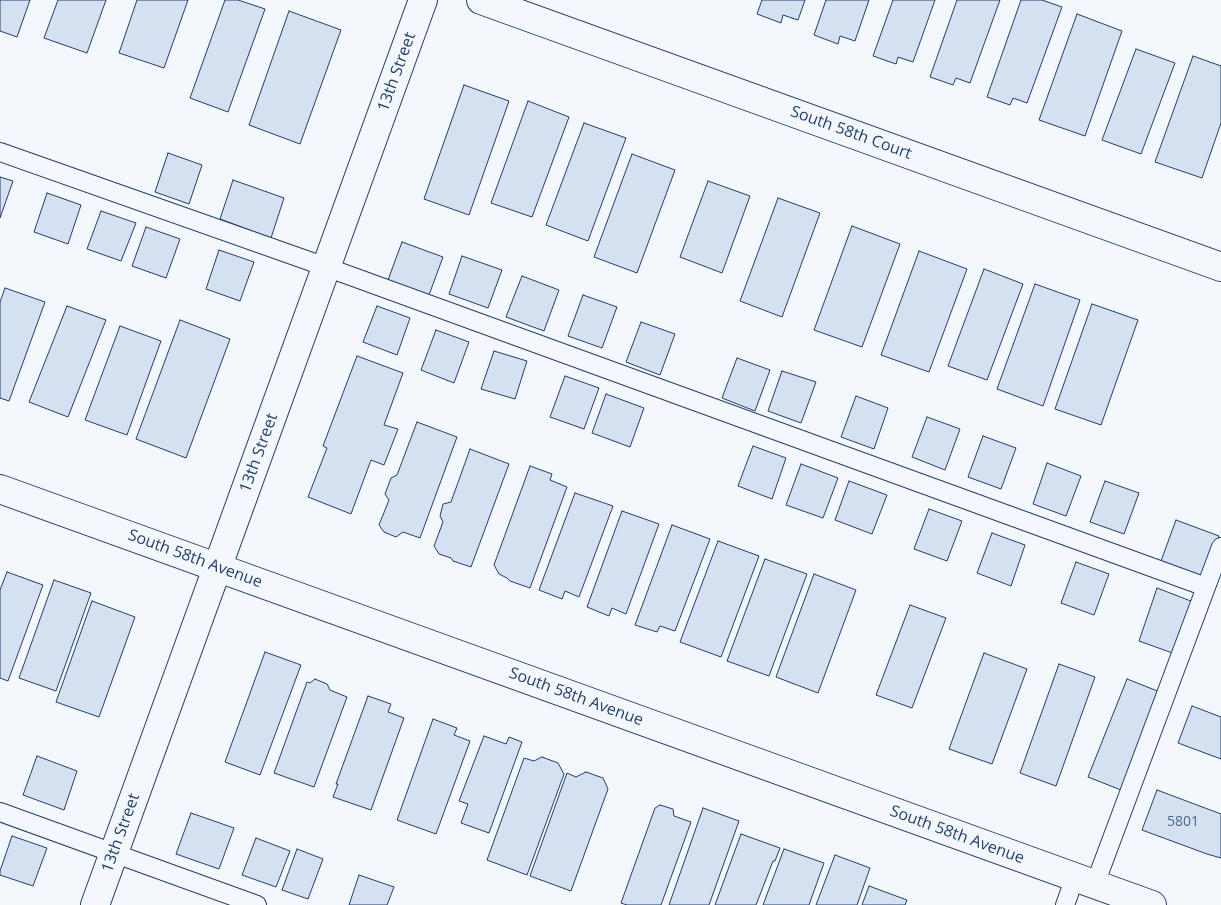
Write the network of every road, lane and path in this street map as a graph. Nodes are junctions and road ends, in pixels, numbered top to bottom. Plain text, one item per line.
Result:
1 (423, 0) edge
2 (481, 0) edge
3 (0, 152) edge
4 (1221, 266) edge
5 (326, 267) junction
6 (0, 489) edge
7 (1221, 547) edge
8 (217, 567) junction
9 (1206, 587) junction
10 (0, 812) edge
11 (114, 854) junction
12 (1085, 881) junction
13 (95, 905) edge
14 (257, 905) edge
15 (1065, 905) edge
16 (1152, 905) edge

1 - 5 street, 13th Street
2 - 4 street, South 58th Court
3 - 5 lane
5 - 8 street, 13th Street
5 - 9 lane
6 - 8 street, South 58th Avenue
7 - 9 lane
8 - 11 street, 13th Street
8 - 12 street, South 58th Avenue
9 - 12 lane
10 - 11 lane
11 - 13 street, 13th Street
11 - 14 lane
12 - 15 lane
12 - 16 street, South 58th Avenue

